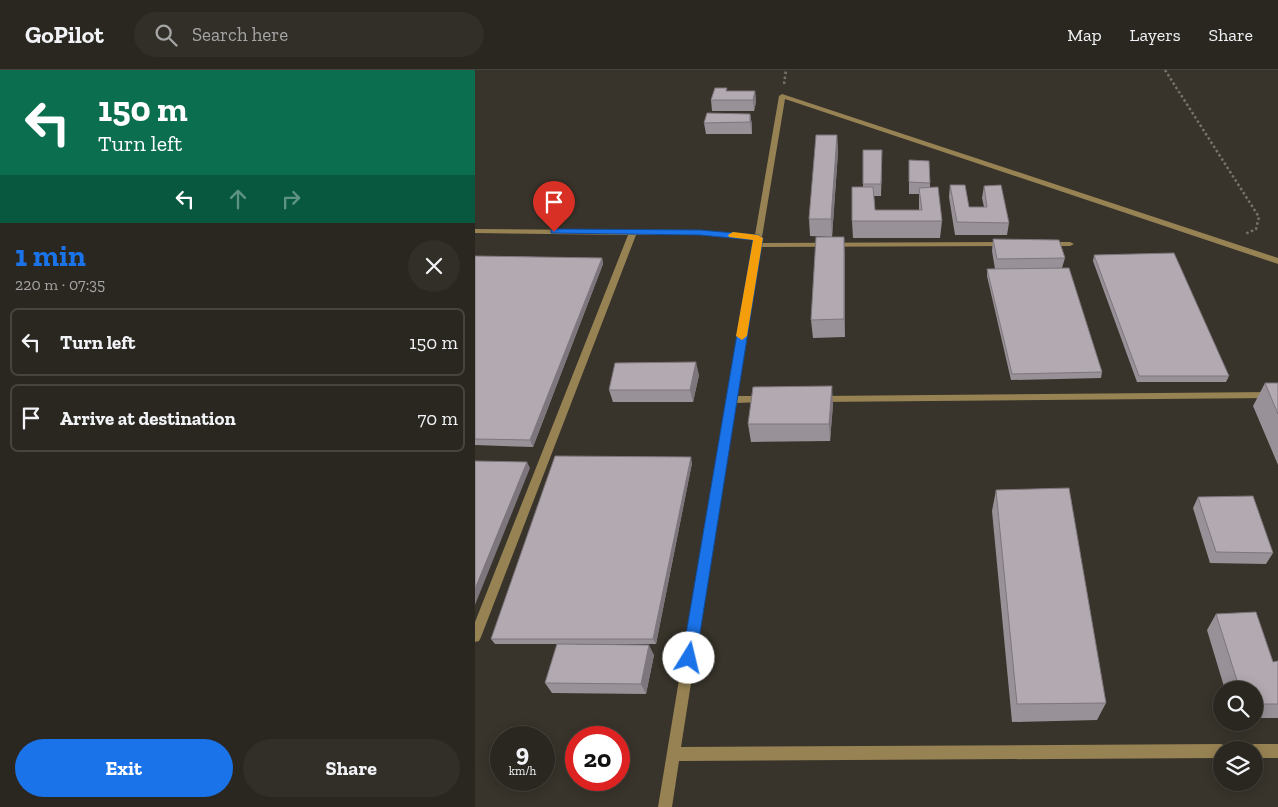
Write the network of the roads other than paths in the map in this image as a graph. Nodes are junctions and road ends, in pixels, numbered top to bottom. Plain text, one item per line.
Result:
1 (475, 231) edge
2 (633, 232) junction
3 (758, 241) junction
4 (1012, 244) edge
5 (1041, 244) edge
6 (1070, 244) dead end
7 (1278, 261) edge
8 (1278, 395) edge
9 (780, 399) edge
10 (810, 399) edge
11 (731, 400) junction
12 (475, 637) edge
13 (1213, 751) edge
14 (1263, 751) edge
15 (1278, 751) edge
16 (674, 754) junction
17 (665, 807) edge

1 - 2 lane
2 - 3 lane
2 - 12 lane
3 - 4 lane
3 - 7 lane
3 - 11 lane
5 - 6 lane
8 - 10 lane
9 - 11 lane
11 - 16 lane
13 - 16 lane
14 - 15 lane
16 - 17 lane

